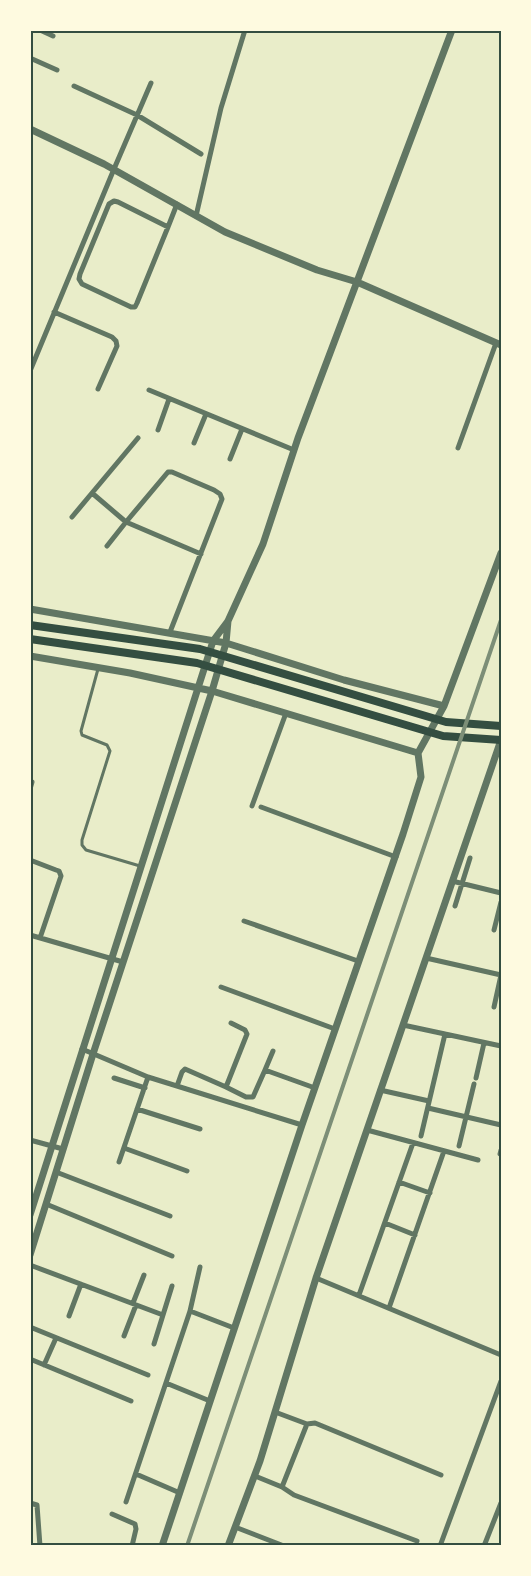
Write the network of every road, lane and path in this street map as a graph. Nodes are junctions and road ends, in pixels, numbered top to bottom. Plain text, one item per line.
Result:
1 (40, 30) edge
2 (245, 30) edge
3 (452, 30) edge
4 (53, 36) dead end
5 (30, 58) edge
6 (57, 70) dead end
7 (152, 83) dead end
8 (74, 86) dead end
9 (137, 115) junction
10 (30, 129) edge
11 (201, 154) dead end
12 (114, 169) junction
13 (177, 204) junction
14 (196, 216) junction
15 (168, 227) junction
16 (357, 282) junction
17 (54, 312) junction
18 (499, 344) edge
19 (30, 371) edge
20 (98, 389) dead end
21 (149, 390) dead end
22 (170, 399) junction
23 (206, 414) junction
24 (242, 429) junction
25 (158, 430) dead end
26 (138, 438) dead end
27 (194, 443) dead end
28 (458, 448) dead end
29 (294, 450) junction
30 (230, 459) dead end
31 (92, 493) junction
32 (72, 517) dead end
33 (126, 522) junction
34 (107, 546) dead end
35 (501, 553) edge
36 (201, 554) junction
37 (30, 609) edge
38 (228, 621) junction
39 (30, 625) edge
40 (170, 632) junction
41 (30, 639) edge
42 (213, 640) junction
43 (226, 643) junction
44 (30, 656) edge
45 (98, 668) junction
46 (198, 688) junction
47 (212, 691) junction
48 (444, 706) junction
49 (286, 713) junction
50 (501, 726) edge
51 (501, 740) edge
52 (418, 753) junction
53 (498, 760) edge
54 (33, 782) dead end
55 (30, 789) edge
56 (252, 806) dead end
57 (261, 807) dead end
58 (396, 857) junction
59 (470, 858) dead end
60 (30, 861) edge
61 (141, 867) junction
62 (452, 881) junction
63 (462, 883) junction
64 (501, 893) edge
65 (501, 902) edge
66 (455, 906) dead end
67 (244, 921) dead end
68 (494, 930) dead end
69 (30, 935) edge
70 (40, 938) junction
71 (426, 958) junction
72 (111, 959) junction
73 (123, 962) junction
74 (358, 962) junction
75 (220, 987) dead end
76 (494, 1007) dead end
77 (231, 1023) dead end
78 (403, 1025) junction
79 (335, 1029) junction
80 (446, 1034) junction
81 (484, 1042) junction
82 (501, 1046) edge
83 (82, 1049) junction
84 (273, 1051) dead end
85 (93, 1054) junction
86 (265, 1070) junction
87 (148, 1077) junction
88 (114, 1078) dead end
89 (177, 1086) junction
90 (226, 1087) junction
91 (145, 1088) junction
92 (315, 1088) junction
93 (380, 1090) junction
94 (428, 1105) junction
95 (137, 1109) junction
96 (466, 1117) junction
97 (302, 1125) junction
98 (501, 1125) edge
99 (200, 1129) dead end
100 (367, 1130) junction
101 (421, 1136) dead end
102 (30, 1140) edge
103 (413, 1143) junction
104 (51, 1146) junction
105 (459, 1146) dead end
106 (124, 1148) junction
107 (63, 1149) junction
108 (444, 1151) junction
109 (478, 1160) dead end
110 (119, 1162) dead end
111 (187, 1171) dead end
112 (56, 1172) junction
113 (399, 1182) junction
114 (430, 1193) junction
115 (46, 1204) junction
116 (30, 1215) edge
117 (170, 1216) dead end
118 (385, 1223) junction
119 (415, 1235) junction
120 (30, 1255) edge
121 (172, 1256) dead end
122 (30, 1265) edge
123 (200, 1267) dead end
124 (144, 1275) dead end
125 (316, 1278) junction
126 (81, 1284) junction
127 (172, 1286) dead end
128 (359, 1295) junction
129 (135, 1304) junction
130 (389, 1308) junction
131 (190, 1311) junction
132 (163, 1315) junction
133 (69, 1316) dead end
134 (30, 1327) edge
135 (234, 1328) junction
136 (124, 1336) dead end
137 (56, 1338) junction
138 (154, 1344) dead end
139 (501, 1355) edge
140 (30, 1359) edge
141 (44, 1365) junction
142 (148, 1375) dead end
143 (501, 1381) edge
144 (166, 1383) junction
145 (131, 1401) dead end
146 (210, 1401) junction
147 (275, 1412) junction
148 (307, 1424) junction
149 (136, 1474) junction
150 (441, 1475) dead end
151 (255, 1476) junction
152 (282, 1487) junction
153 (180, 1493) junction
154 (126, 1502) dead end
155 (30, 1503) edge
156 (501, 1503) edge
157 (112, 1514) dead end
158 (235, 1527) junction
159 (417, 1541) dead end
160 (270, 1543) edge
161 (40, 1546) edge
162 (132, 1546) edge
163 (162, 1546) edge
164 (228, 1546) edge
165 (284, 1546) edge
166 (440, 1546) edge
167 (484, 1546) edge

1 - 4 street
2 - 14 street
3 - 16 street
5 - 6 street
7 - 9 street
8 - 9 street
9 - 11 street
9 - 12 street
10 - 12 street
12 - 13 street
12 - 17 street
13 - 14 street
13 - 15 street
14 - 16 street
15 - 15 street
16 - 18 street
16 - 29 street
17 - 19 street
17 - 20 street
18 - 28 street
21 - 22 street
22 - 23 street
22 - 25 street
23 - 24 street
23 - 27 street
24 - 29 street
24 - 30 street
26 - 31 street
29 - 38 street
31 - 32 street
31 - 33 street
33 - 34 street
33 - 36 street
33 - 36 street
35 - 48 street
36 - 40 street
37 - 40 street
38 - 42 street
38 - 43 street
39 - 50 main road
40 - 42 street
41 - 51 main road
42 - 43 street
42 - 46 street
43 - 47 street
43 - 48 street
44 - 45 street
45 - 46 street
45 - 61 lane
46 - 47 street
46 - 61 street
47 - 49 street
47 - 73 street
48 - 52 street
49 - 52 street
49 - 56 street
51 - 53 street
52 - 58 street
53 - 62 street
54 - 55 street
57 - 58 street
58 - 74 street
59 - 63 street
60 - 70 street
61 - 72 street
62 - 63 street
62 - 71 street
63 - 64 street
63 - 66 street
65 - 68 street
67 - 74 street
69 - 70 street
70 - 72 street
71 - 76 street
71 - 78 street
72 - 73 street
72 - 83 street
73 - 85 street
74 - 79 street
75 - 79 street
77 - 90 street
78 - 80 street
78 - 93 street
79 - 92 street
80 - 81 street
80 - 94 street
81 - 82 street
81 - 96 street
83 - 85 street
83 - 104 street
84 - 86 street
85 - 87 street
85 - 107 street
86 - 90 street
86 - 92 street
87 - 89 street
87 - 91 street
88 - 91 street
89 - 90 street
89 - 97 street
91 - 95 street
92 - 97 street
93 - 94 street
93 - 100 street
94 - 96 street
94 - 101 street
95 - 99 street
95 - 106 street
96 - 98 street
96 - 105 street
97 - 135 street
100 - 103 street
100 - 125 street
102 - 104 street
103 - 108 street
103 - 113 street
104 - 107 street
104 - 116 street
106 - 110 street
106 - 111 street
107 - 112 street
108 - 109 street
108 - 114 street
112 - 115 street
112 - 117 street
113 - 114 street
113 - 118 street
114 - 119 street
115 - 120 street
115 - 121 street
118 - 119 street
118 - 128 street
119 - 130 street
122 - 126 street
123 - 131 street
124 - 129 street
125 - 128 street
125 - 147 street
126 - 129 street
126 - 133 street
127 - 132 street
128 - 130 street
129 - 132 street
129 - 136 street
130 - 139 street
131 - 135 street
131 - 144 street
132 - 138 street
134 - 137 street
135 - 146 street
137 - 141 street
137 - 142 street
140 - 141 street
141 - 145 street
143 - 166 street
144 - 146 street
144 - 149 street
146 - 153 street
147 - 148 street
147 - 151 street
148 - 150 street
148 - 152 street
149 - 153 street
149 - 154 street
151 - 152 street
151 - 158 street
152 - 159 street
153 - 163 street
155 - 161 street
156 - 167 street
157 - 162 street
158 - 160 street
158 - 164 street
160 - 165 street

